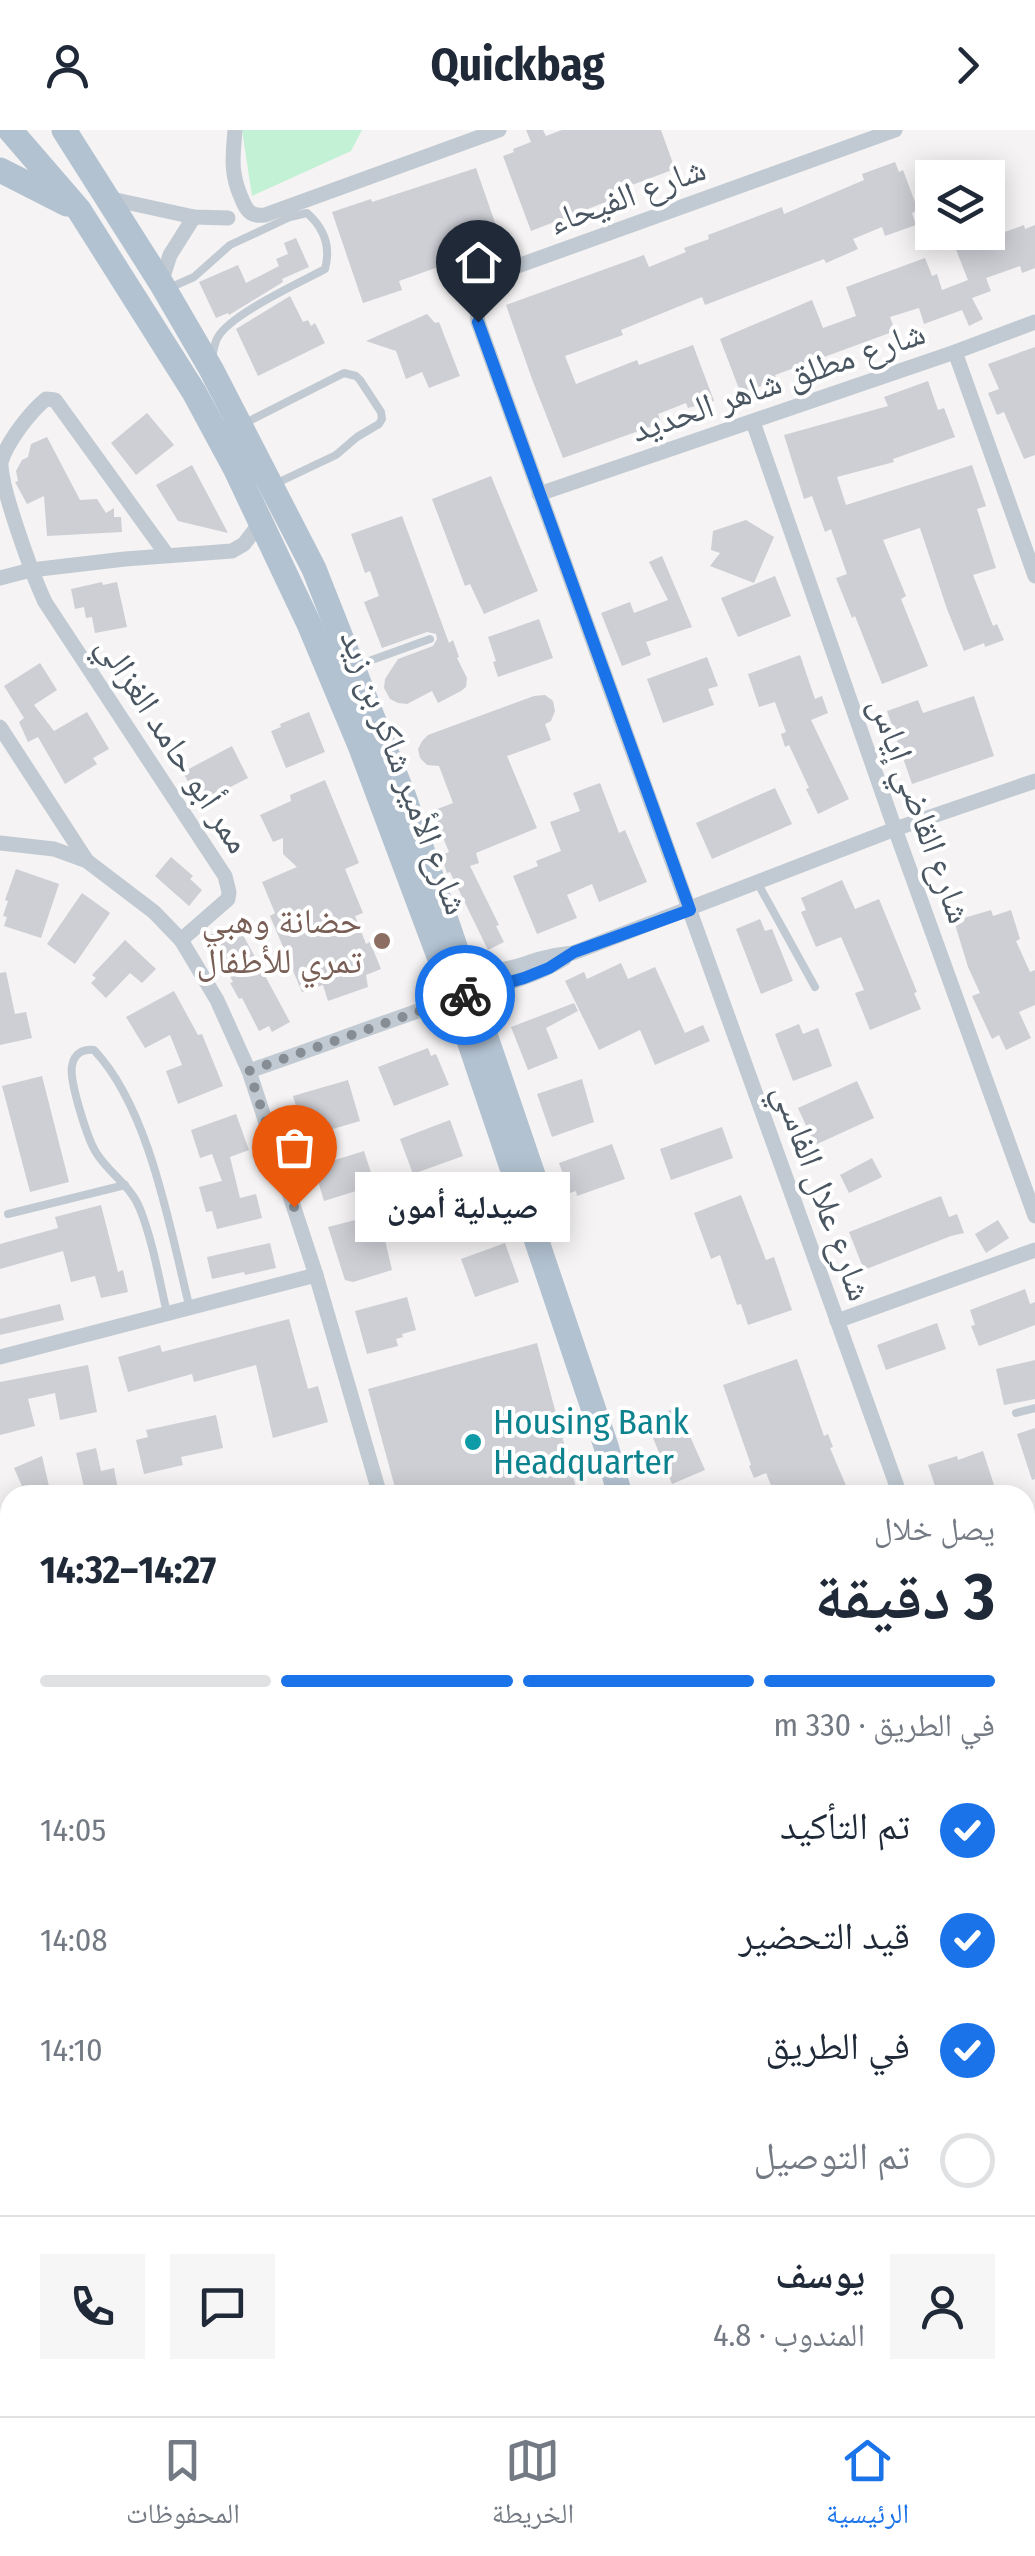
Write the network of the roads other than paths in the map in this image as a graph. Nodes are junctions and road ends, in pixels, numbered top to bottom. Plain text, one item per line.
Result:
1 (10, 130) edge
2 (64, 130) edge
3 (84, 130) edge
4 (235, 130) edge
5 (498, 130) edge
6 (895, 130) edge
7 (0, 170) edge
8 (103, 192) junction
9 (79, 210) junction
10 (194, 218) junction
11 (228, 218) dead end
12 (493, 280) joint
13 (163, 286) junction
14 (1035, 322) edge
15 (955, 352) junction
16 (211, 369) junction
17 (753, 422) junction
18 (240, 426) junction
19 (272, 485) junction
20 (540, 494) junction
21 (260, 523) junction
22 (1030, 545) edge
23 (167, 554) junction
24 (31, 570) junction
25 (1035, 576) edge
26 (0, 578) edge
27 (430, 639) dead end
28 (354, 667) junction
29 (0, 726) edge
30 (1035, 782) edge
31 (895, 829) junction
32 (0, 843) edge
33 (88, 861) junction
34 (757, 882) junction
35 (690, 910) junction
36 (180, 940) junction
37 (574, 952) junction
38 (460, 956) junction
39 (815, 987) dead end
40 (463, 996) junction
41 (249, 1071) junction
42 (126, 1185) junction
43 (8, 1214) dead end
44 (1035, 1216) edge
45 (1035, 1250) edge
46 (316, 1275) junction
47 (190, 1308) junction
48 (167, 1314) junction
49 (837, 1321) junction
50 (0, 1356) edge
51 (1035, 1408) edge
52 (1016, 1413) dead end
53 (377, 1485) edge
54 (617, 1485) edge
55 (633, 1485) edge
56 (896, 1485) edge

1 - 9 main road, شارع الأمير شاكر بن زيد
2 - 8 main road, شارع الأمير شاكر بن زيد
3 - 8 main road
4 - 5 street
6 - 12 street, شارع الفيحاء
7 - 9 main road
8 - 10 street
8 - 13 main road, شارع الأمير شاكر بن زيد
9 - 21 main road, شارع الأمير شاكر بن زيد
10 - 11 street
10 - 13 street
12 - 20 street, شارع علال الفاسي
13 - 16 main road, شارع الأمير شاكر بن زيد
13 - 16 lane
14 - 15 street, شارع مطلق شاهر الحديد
15 - 17 street, شارع مطلق شاهر الحديد
15 - 22 street
16 - 18 main road, شارع الأمير شاكر بن زيد
17 - 20 street, شارع مطلق شاهر الحديد
17 - 31 street, شارع القاضي إياس
18 - 19 main road, شارع الأمير شاكر بن زيد
18 - 19 lane
19 - 28 main road, شارع الأمير شاكر بن زيد
20 - 35 street, شارع علال الفاسي
21 - 23 street
21 - 40 main road, شارع الأمير شاكر بن زيد
22 - 25 street
23 - 24 street
23 - 24 street
24 - 26 street
24 - 36 street, ممر أبو حامد الغزالي
27 - 28 lane
28 - 38 main road, شارع الأمير شاكر بن زيد
29 - 33 street
30 - 31 street
31 - 34 street
31 - 44 street, شارع القاضي إياس
32 - 33 street
33 - 36 street
34 - 35 street
34 - 39 lane
35 - 37 street
35 - 49 street, شارع علال الفاسي
36 - 41 street
37 - 38 street
37 - 40 street
38 - 40 main road, شارع الأمير شاكر بن زيد
40 - 41 street
40 - 54 main road, شارع الأمير شاكر بن زيد
40 - 55 main road, شارع الأمير شاكر بن زيد
41 - 46 street
42 - 43 lane
42 - 47 lane
42 - 48 lane
45 - 49 street
46 - 47 street
46 - 53 street
47 - 48 street
48 - 50 street
49 - 56 street, شارع علال الفاسي
51 - 52 lane

